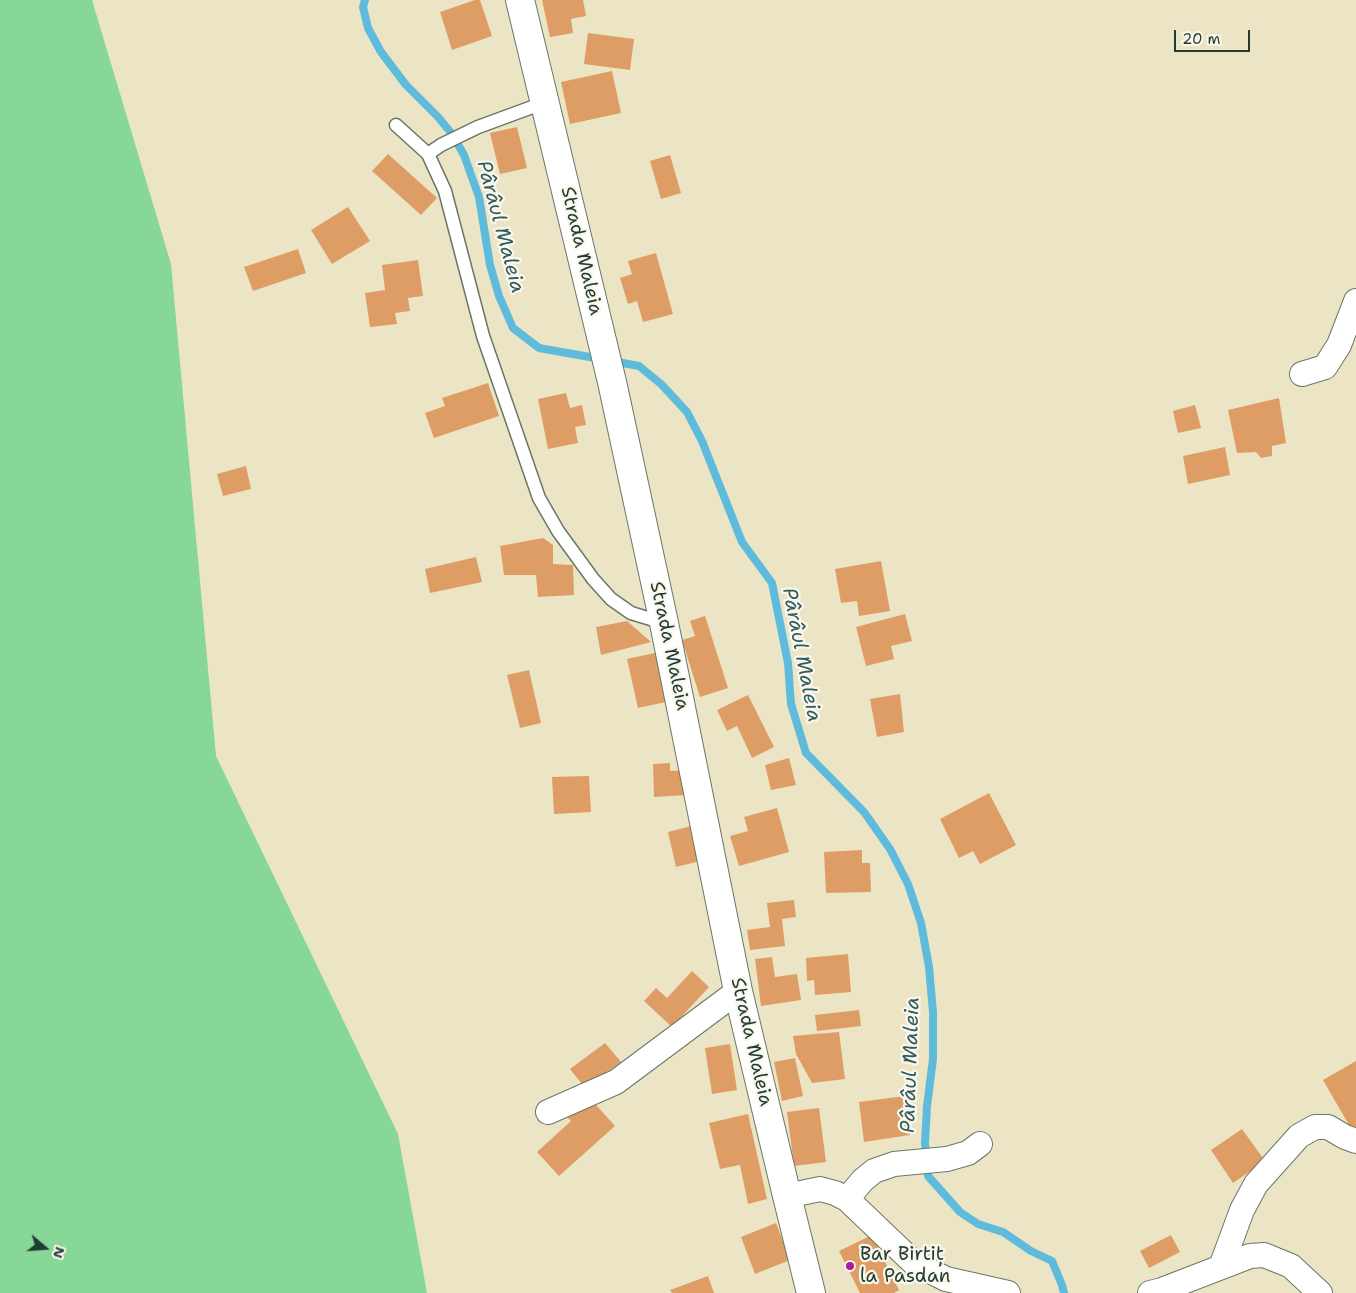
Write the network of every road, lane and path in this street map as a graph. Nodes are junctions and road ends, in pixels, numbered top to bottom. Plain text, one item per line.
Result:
1 (520, 0) edge
2 (546, 102) junction
3 (396, 125) dead end
4 (428, 154) junction
5 (1356, 301) edge
6 (1302, 374) dead end
7 (664, 623) junction
8 (738, 991) junction
9 (548, 1112) dead end
10 (1356, 1142) edge
11 (980, 1144) dead end
12 (786, 1196) junction
13 (847, 1199) junction
14 (1221, 1267) junction
15 (811, 1293) edge
16 (1008, 1293) edge
17 (1150, 1293) edge
18 (1320, 1293) edge

1 - 2 main road, Strada Maleia
2 - 4 lane
2 - 7 main road, Strada Maleia
3 - 4 lane
4 - 7 lane
5 - 6 street
7 - 8 main road, Strada Maleia
8 - 9 street
8 - 12 main road, Strada Maleia
10 - 14 street
11 - 13 street
12 - 13 street
12 - 15 main road, Strada Maleia
13 - 16 street
14 - 17 street
14 - 18 street

